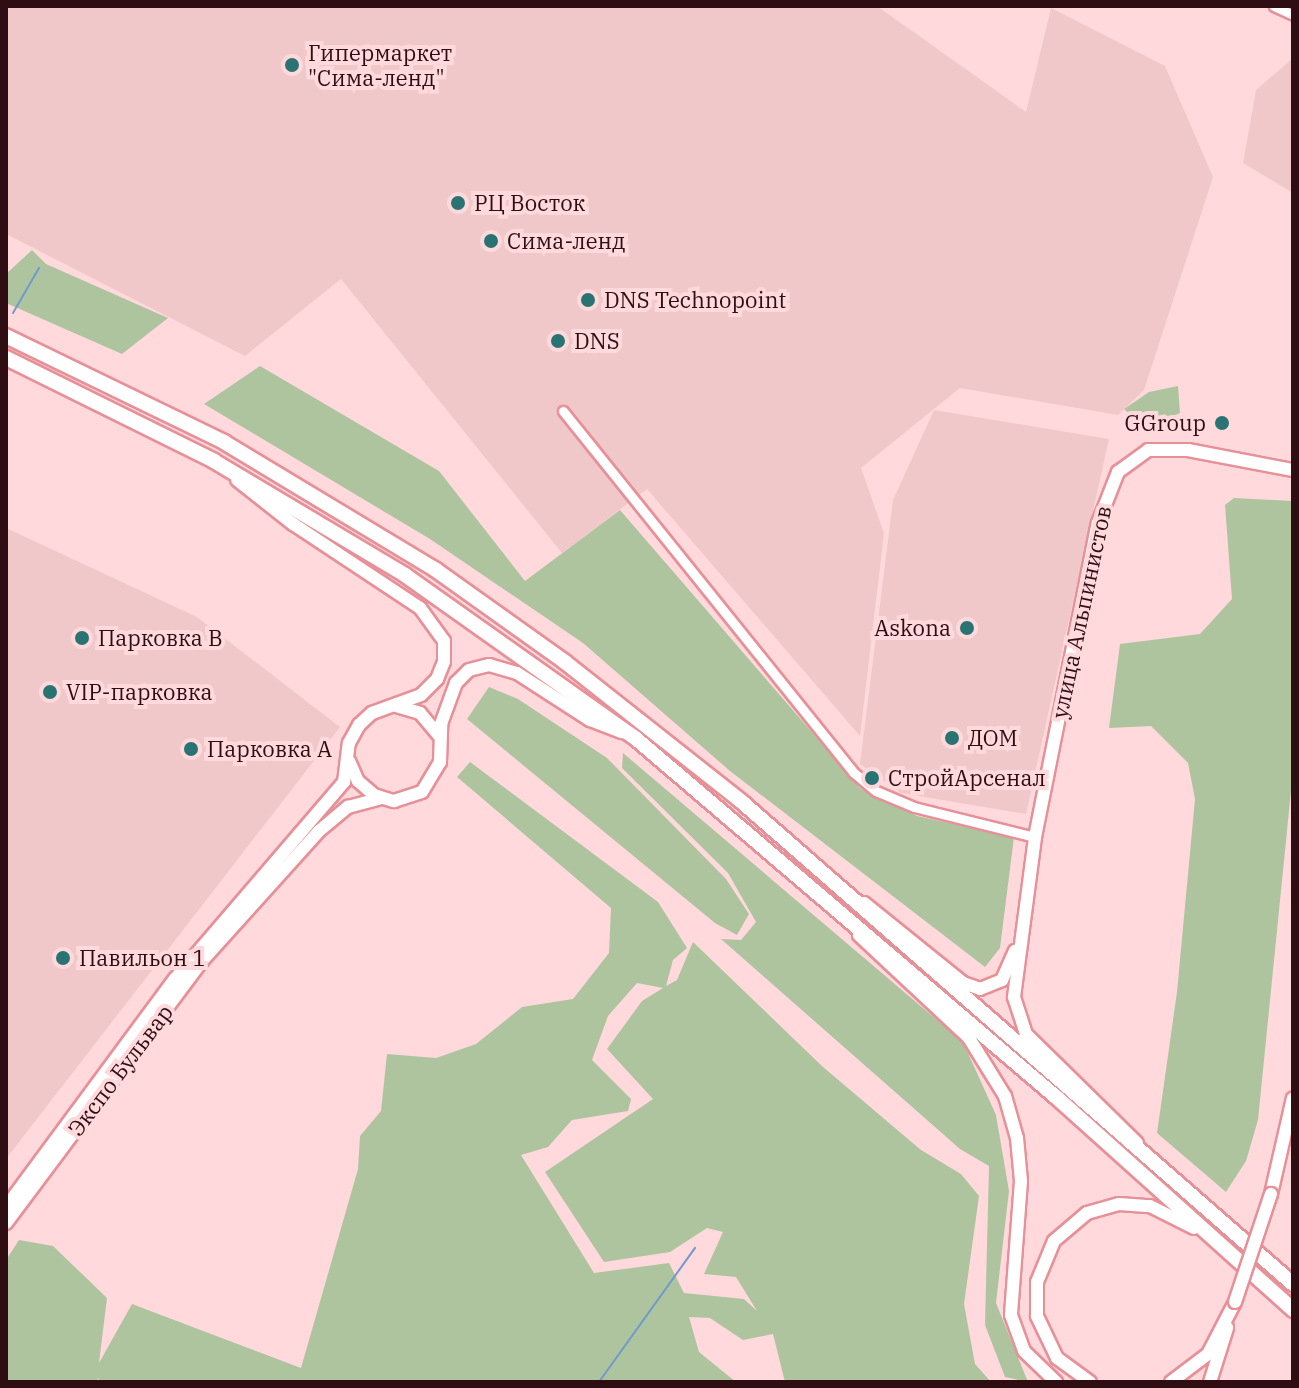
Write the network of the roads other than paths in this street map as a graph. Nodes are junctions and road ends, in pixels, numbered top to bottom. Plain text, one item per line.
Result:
1 (1274, 6) edge
2 (1293, 15) edge
3 (6, 336) edge
4 (6, 358) edge
5 (563, 411) dead end
6 (1248, 462) junction
7 (222, 466) junction
8 (1293, 470) edge
9 (1293, 481) edge
10 (396, 706) junction
11 (440, 737) junction
12 (634, 737) junction
13 (349, 754) junction
14 (382, 798) junction
15 (1035, 837) junction
16 (848, 893) junction
17 (842, 914) junction
18 (1019, 937) junction
19 (1293, 1098) edge
20 (1140, 1146) junction
21 (6, 1207) edge
22 (6, 1223) edge
23 (1246, 1265) junction
24 (1293, 1284) edge
25 (1235, 1303) junction
26 (1293, 1310) edge
27 (1224, 1340) junction
28 (1056, 1382) edge
29 (1090, 1382) edge
30 (1171, 1382) edge
31 (1210, 1382) edge
32 (1217, 1382) edge

1 - 2 street
3 - 16 main road
4 - 7 main road
5 - 15 street
6 - 8 main road, улица Альпинистов
6 - 9 main road
6 - 15 main road, улица Альпинистов
7 - 10 main road, Экспо Бульвар
7 - 12 main road
10 - 11 main road
10 - 13 main road, Экспо Бульвар
11 - 12 main road, Экспо Бульвар
11 - 14 main road, Экспо Бульвар
12 - 17 main road
13 - 14 main road
13 - 21 main road, Экспо Бульвар
14 - 22 main road, Экспо Бульвар
15 - 18 main road, улица Альпинистов
16 - 18 main road
16 - 20 main road
17 - 23 main road
17 - 28 main road
18 - 20 main road
19 - 25 main road, bridge
20 - 24 main road
23 - 26 main road
23 - 29 main road
25 - 27 main road
25 - 30 main road
27 - 31 main road
27 - 32 main road

